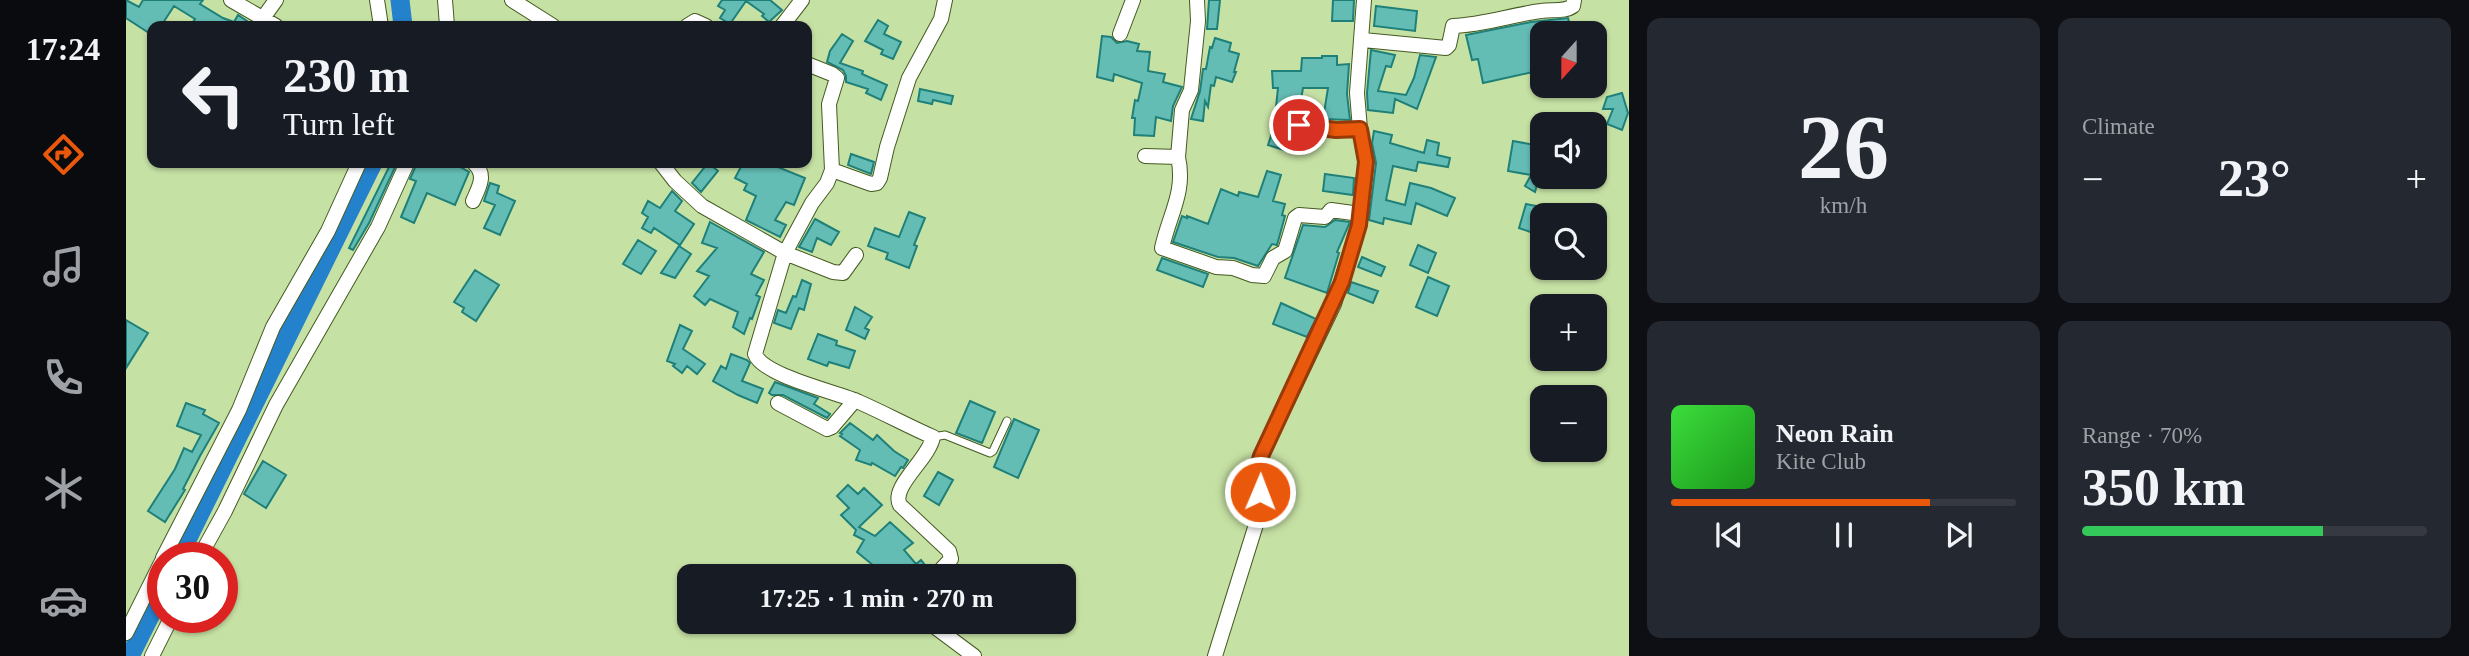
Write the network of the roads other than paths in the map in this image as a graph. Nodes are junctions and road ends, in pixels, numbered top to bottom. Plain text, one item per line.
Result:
1 (230, 0) edge
2 (276, 0) edge
3 (377, 0) edge
4 (445, 0) edge
5 (512, 0) edge
6 (944, 0) edge
7 (1133, 0) edge
8 (1197, 0) edge
9 (1364, 0) edge
10 (1574, 0) edge
11 (794, 3) edge
12 (267, 21) edge
13 (272, 21) edge
14 (380, 21) edge
15 (447, 21) edge
16 (540, 21) edge
17 (785, 21) edge
18 (1121, 34) dead end
19 (1363, 40) junction
20 (812, 66) edge
21 (1299, 125) dead end
22 (1360, 129) junction
23 (1145, 156) dead end
24 (1178, 158) junction
25 (357, 168) edge
26 (405, 168) edge
27 (479, 168) edge
28 (665, 168) edge
29 (832, 170) junction
30 (473, 201) dead end
31 (1360, 214) junction
32 (785, 253) junction
33 (856, 255) dead end
34 (855, 400) junction
35 (778, 404) dead end
36 (1007, 421) dead end
37 (933, 437) junction
38 (171, 542) edge
39 (208, 542) edge
40 (947, 564) edge
41 (147, 590) edge
42 (126, 633) edge
43 (164, 633) edge
44 (944, 634) edge
45 (152, 656) edge
46 (974, 656) edge
47 (1215, 656) edge

1 - 12 street
2 - 13 street
3 - 14 street
4 - 15 street
5 - 16 street
6 - 29 street
7 - 18 street
8 - 24 street
9 - 19 street
10 - 19 street
11 - 17 street
19 - 22 street
20 - 29 street
21 - 22 street
22 - 31 street
23 - 24 street
24 - 31 street
25 - 38 street
26 - 39 street
27 - 30 street
28 - 32 street
29 - 32 street
31 - 47 street
32 - 33 street
32 - 34 street
34 - 35 street
34 - 37 street
36 - 37 lane
37 - 40 street
41 - 42 street
43 - 45 street
44 - 46 street

